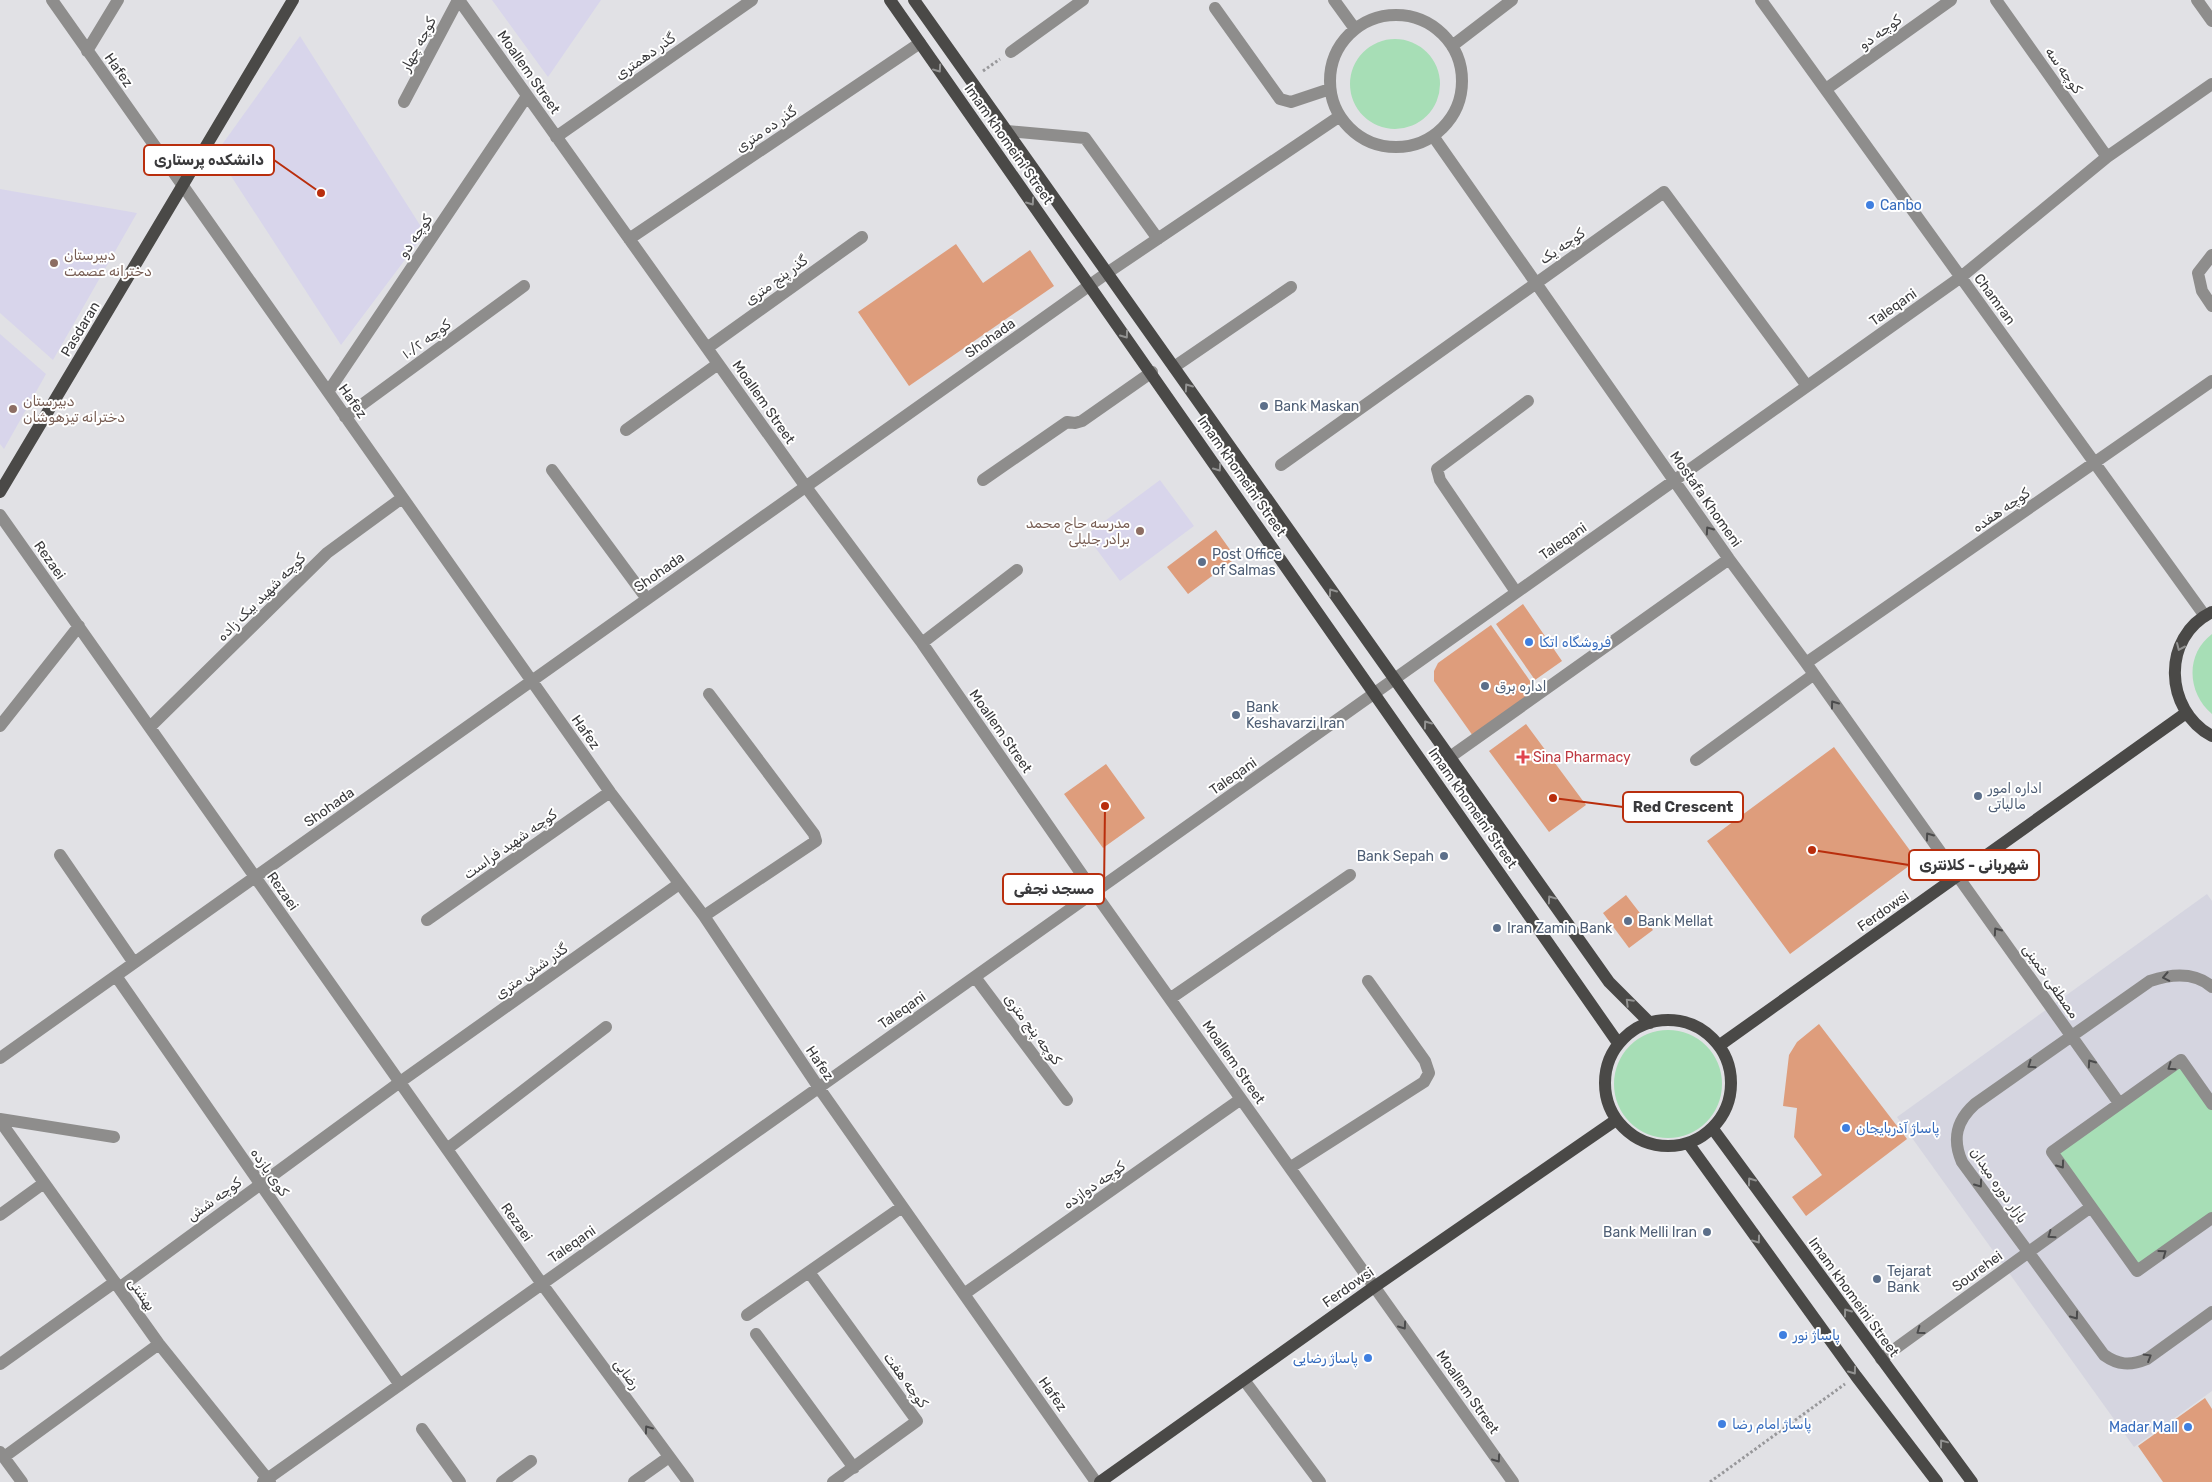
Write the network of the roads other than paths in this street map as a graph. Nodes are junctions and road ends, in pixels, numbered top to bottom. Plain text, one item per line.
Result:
1 (52, 0) edge
2 (118, 0) edge
3 (293, 0) edge
4 (458, 0) edge
5 (752, 0) edge
6 (890, 0) edge
7 (914, 0) edge
8 (1083, 0) edge
9 (1334, 0) edge
10 (1512, 0) edge
11 (1761, 0) edge
12 (1951, 0) edge
13 (1996, 0) edge
14 (2197, 0) edge
15 (1215, 8) dead end
16 (2212, 21) edge
17 (1355, 29) junction
18 (920, 43) junction
19 (1452, 46) junction
20 (87, 51) junction
21 (1011, 52) road end
22 (2212, 84) edge
23 (1826, 89) junction
24 (1330, 90) junction
25 (527, 96) junction
26 (404, 102) dead end
27 (1340, 116) junction
28 (1007, 131) junction
29 (1433, 136) junction
30 (556, 137) junction
31 (2107, 157) junction
32 (183, 186) junction
33 (862, 237) dead end
34 (629, 239) junction
35 (1158, 239) junction
36 (2212, 255) edge
37 (1108, 273) junction
38 (1961, 277) junction
39 (1535, 283) junction
40 (524, 286) dead end
41 (1090, 286) junction
42 (1291, 287) dead end
43 (2212, 306) edge
44 (707, 348) junction
45 (718, 364) junction
46 (1174, 367) junction
47 (1152, 372) junction
48 (2212, 381) edge
49 (1807, 386) junction
50 (328, 392) junction
51 (1528, 401) dead end
52 (345, 416) junction
53 (626, 430) dead end
54 (2095, 462) junction
55 (1281, 465) dead end
56 (552, 470) dead end
57 (983, 480) dead end
58 (1675, 480) junction
59 (806, 487) junction
60 (0, 492) edge
61 (402, 498) junction
62 (0, 515) edge
63 (1729, 558) junction
64 (1017, 570) dead end
65 (1516, 592) junction
66 (647, 599) junction
67 (2209, 614) edge
68 (79, 626) junction
69 (922, 643) junction
70 (1806, 663) junction
71 (1813, 675) junction
72 (1394, 679) junction
73 (532, 681) junction
74 (709, 694) dead end
75 (1374, 694) junction
76 (2186, 714) junction
77 (0, 726) edge
78 (150, 727) junction
79 (2212, 736) edge
80 (1450, 756) junction
81 (1696, 760) dead end
82 (610, 792) junction
83 (60, 855) dead end
84 (1350, 875) dead end
85 (1958, 876) junction
86 (256, 877) junction
87 (679, 884) junction
88 (1094, 892) junction
89 (704, 916) junction
90 (427, 920) dead end
91 (134, 963) junction
92 (116, 976) junction
93 (975, 977) junction
94 (1368, 982) dead end
95 (2212, 987) edge
96 (1171, 998) junction
97 (1650, 1023) junction
98 (606, 1027) dead end
99 (2072, 1036) junction
100 (1618, 1043) junction
101 (1720, 1045) junction
102 (0, 1058) edge
103 (400, 1082) junction
104 (818, 1088) junction
105 (1241, 1099) junction
106 (1068, 1100) dead end
107 (2119, 1103) junction
108 (2212, 1104) edge
109 (0, 1120) edge
110 (1616, 1120) junction
111 (1713, 1129) junction
112 (114, 1137) dead end
113 (1688, 1144) junction
114 (447, 1149) junction
115 (1291, 1167) junction
116 (44, 1183) junction
117 (260, 1184) junction
118 (902, 1206) junction
119 (2091, 1207) junction
120 (0, 1215) edge
121 (2210, 1224) edge
122 (2028, 1252) junction
123 (809, 1272) junction
124 (542, 1284) junction
125 (117, 1285) junction
126 (1374, 1287) junction
127 (964, 1294) junction
128 (2212, 1312) edge
129 (747, 1315) dead end
130 (756, 1334) dead end
131 (159, 1344) junction
132 (1881, 1360) junction
133 (0, 1364) edge
134 (1244, 1380) junction
135 (400, 1385) junction
136 (422, 1429) dead end
137 (2, 1454) edge
138 (669, 1457) junction
139 (531, 1461) dead end
140 (854, 1468) junction
141 (267, 1481) edge
142 (22, 1482) edge
143 (460, 1482) edge
144 (502, 1482) edge
145 (634, 1482) edge
146 (688, 1482) edge
147 (833, 1482) edge
148 (1098, 1482) edge
149 (1320, 1482) edge
150 (1513, 1482) edge
151 (1937, 1482) edge
152 (1972, 1482) edge

1 - 20 street, Hafez
2 - 20 street
3 - 32 main road, Pasdaran
4 - 25 street, Moallem Street
4 - 26 street, کوچه چهار
5 - 30 street, گذر دهمتری
6 - 18 main road, Imam khomeini Street
7 - 28 main road, Imam khomeini Street
8 - 21 street
9 - 17 street
10 - 19 street
11 - 23 street, Chamran
12 - 23 street, کوچه دو
13 - 31 street, کوچه سه
14 - 16 street
15 - 24 street
17 - 19 street
17 - 24 street
18 - 34 street, گذر ده متری
18 -> 41 main road, Imam khomeini Street
19 - 29 street
20 - 32 street, Hafez
22 - 31 street, Taleqani
23 - 38 street, Chamran
24 - 27 street
25 - 30 street, Moallem Street
25 - 50 street, کوچه دو
27 - 29 street
27 - 35 street, Shohada
28 - 35 street
28 - 37 main road, Imam khomeini Street
29 - 39 street, Mostafa Khomeni
30 - 34 street, Moallem Street
31 - 38 street, Taleqani
32 - 50 street, Hafez
32 - 60 main road, Pasdaran
33 - 44 street, گذر پنج متری
34 - 44 street, Moallem Street
35 - 37 street, Shohada
36 - 43 street
37 - 41 street, Shohada
37 - 46 main road, Imam khomeini Street
38 - 49 street, Taleqani
38 - 54 street, Chamran
39 - 49 street, کوچه یک
39 - 55 street, کوچه یک
39 - 58 street, Mostafa Khomeni
40 - 52 street, کوچه ۱۰/۲
41 -> 47 main road, Imam khomeini Street
41 - 59 street, Shohada
42 - 46 street
44 - 45 street, Moallem Street
45 - 53 street
45 - 59 street, Moallem Street
72 -> 46 main road, Imam khomeini Street
47 - 57 street
47 -> 75 main road, Imam khomeini Street
48 - 54 street, کوچه هفده
49 - 58 street, Taleqani
50 - 52 street, Hafez
51 - 65 street
52 - 61 street, Hafez
54 - 67 street, Chamran
54 - 70 street, کوچه هفده
56 - 66 street
63 -> 58 street, Mostafa Khomeni
58 - 65 street, Taleqani
59 - 66 street, Shohada
59 - 69 street, Moallem Street
61 - 73 street, Hafez
61 - 78 street, کوچه شهید بیک زاده
62 - 68 street, Rezaei
63 - 70 street, Mostafa Khomeni
63 - 80 street
64 - 69 street
65 - 72 street, Taleqani
66 - 73 street, Shohada
67 -> 76 main road
68 - 77 street
68 - 78 street, Rezaei
69 - 88 street, Moallem Street
70 - 71 street, Mostafa Khomeni
71 - 81 street
85 -> 71 street, Mostafa Khomeni
72 - 75 street, Taleqani
80 -> 72 main road, Imam khomeini Street
73 - 82 street, Hafez
73 - 86 street, Shohada
74 - 89 street
75 - 88 street, Taleqani
75 - 100 main road, Imam khomeini Street
76 - 79 main road
76 - 85 main road, Ferdowsi
78 - 86 street, Rezaei
97 -> 80 main road, Imam khomeini Street
82 - 87 street, Hafez
82 - 90 street, کوچه شهید فراست
83 - 91 street
84 - 96 street
99 -> 85 street, مصطفی خمینی
85 - 101 main road, Ferdowsi
86 - 91 street, Shohada
86 - 103 street, Rezaei
87 - 89 street, Hafez
87 - 103 street, گذر شش متری
88 - 93 street, Taleqani
88 - 96 street, Moallem Street
89 - 104 street, Hafez
91 - 92 street, Shohada
92 - 102 street, Shohada
92 - 117 street, کوی یازده
93 - 104 street, Taleqani
93 - 106 street, کوچه پنج متری
94 - 115 street
95 -> 99 street, بازار دوره میدان
96 - 105 street, Moallem Street
97 - 100 main road
97 - 101 main road
98 - 114 street
107 -> 99 street, مصطفی خمینی
99 -> 122 street, بازار دوره میدان
100 - 110 main road
101 - 111 main road
103 - 114 street, Rezaei
103 - 117 street, کوچه شش
104 - 118 street, Hafez
104 - 124 street, Taleqani
105 - 115 street, Moallem Street
105 - 127 street, کوچه دوازده
108 -> 107 street
107 -> 119 street
109 - 112 street
109 - 116 street, بهشتی
110 - 113 main road
110 - 126 main road, Ferdowsi
111 - 113 main road
132 -> 111 main road, Imam khomeini Street
113 -> 151 main road
114 - 124 street, Rezaei
115 - 126 street, Moallem Street
116 - 120 street
116 - 125 street, بهشتی
117 - 125 street, کوچه شش
117 - 135 street, کوی یازده
118 - 123 street
118 - 127 street, Hafez
119 -> 121 street
119 -> 122 street, Sourehei
122 -> 128 street, بازار دوره میدان
122 -> 132 street, Sourehei
123 - 129 street
123 - 140 street, کوچه هفت
124 - 135 street, Taleqani
138 -> 124 street, رضایی
125 - 131 street, بهشتی
125 - 133 street, کوچه شش
126 - 134 main road, Ferdowsi
126 -> 150 street, Moallem Street
127 - 148 street, Hafez
130 - 140 street
131 - 137 street
131 - 141 street, بهشتی
152 -> 132 main road, Imam khomeini Street
134 - 148 main road, Ferdowsi
134 - 149 street
135 - 141 street, Taleqani
136 - 143 street
137 - 142 street
138 - 145 street
138 - 146 street, رضایی
139 - 144 street
140 - 147 street, کوچه هفت

